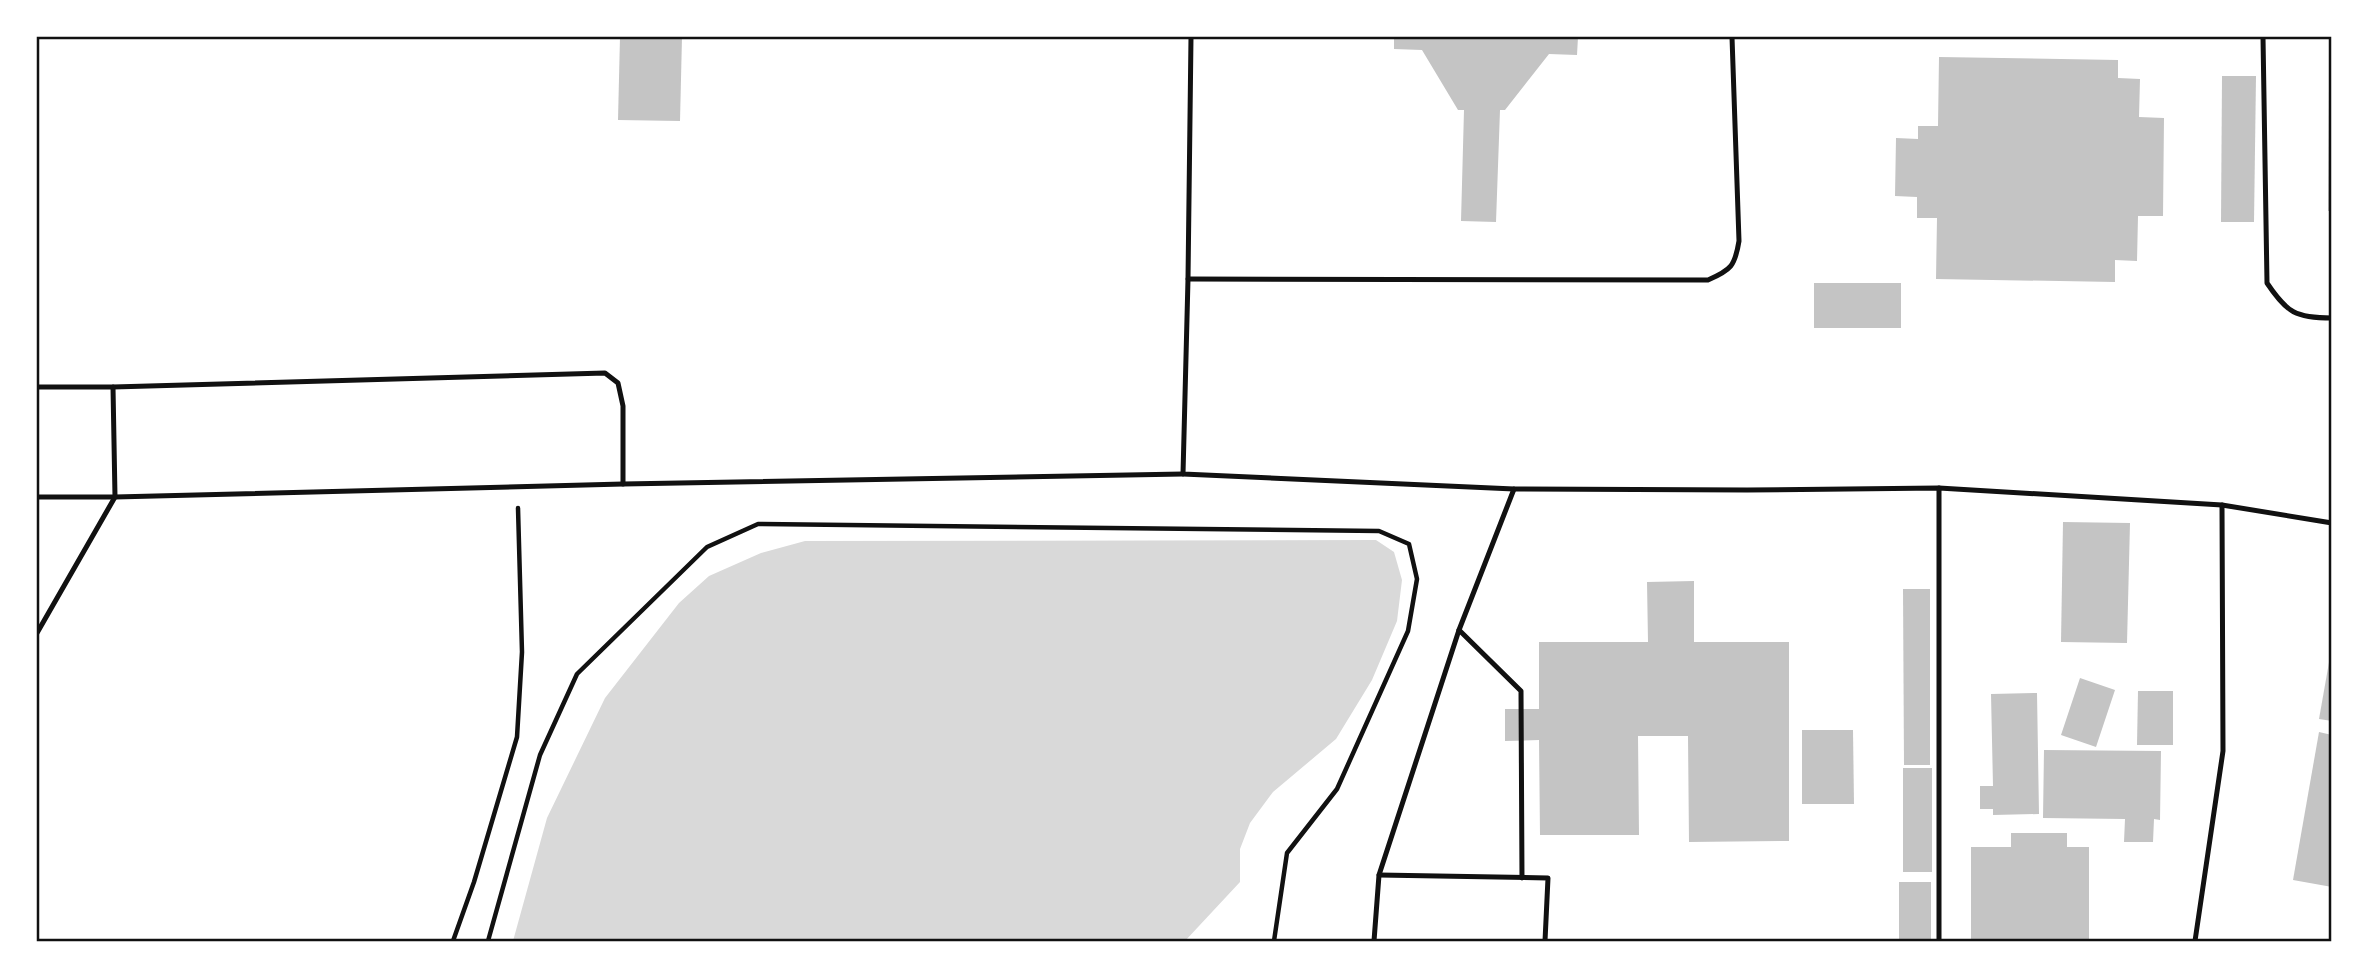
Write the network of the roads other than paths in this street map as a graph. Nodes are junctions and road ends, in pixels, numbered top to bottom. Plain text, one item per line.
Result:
1 (1191, 37) edge
2 (1732, 37) edge
3 (2263, 37) edge
4 (1188, 279) junction
5 (2332, 318) edge
6 (37, 387) edge
7 (113, 387) junction
8 (1183, 474) junction
9 (623, 484) junction
10 (1939, 488) junction
11 (1514, 489) junction
12 (37, 497) edge
13 (115, 497) junction
14 (2222, 505) junction
15 (2332, 523) edge
16 (1459, 630) junction
17 (37, 633) edge
18 (1379, 875) junction
19 (1522, 878) junction
20 (1374, 941) edge
21 (1545, 941) edge
22 (1939, 941) edge
23 (2195, 941) edge

1 - 4 lane
2 - 4 lane
3 - 5 lane
4 - 8 lane
6 - 7 lane
7 - 9 lane
7 - 13 lane
8 - 9 lane
8 - 11 lane
9 - 13 lane
10 - 11 lane
10 - 14 lane
10 - 22 lane
11 - 16 lane
12 - 13 lane
13 - 17 lane
14 - 15 lane
14 - 23 lane
16 - 18 lane
16 - 19 lane
18 - 19 lane
18 - 20 lane
19 - 21 lane

